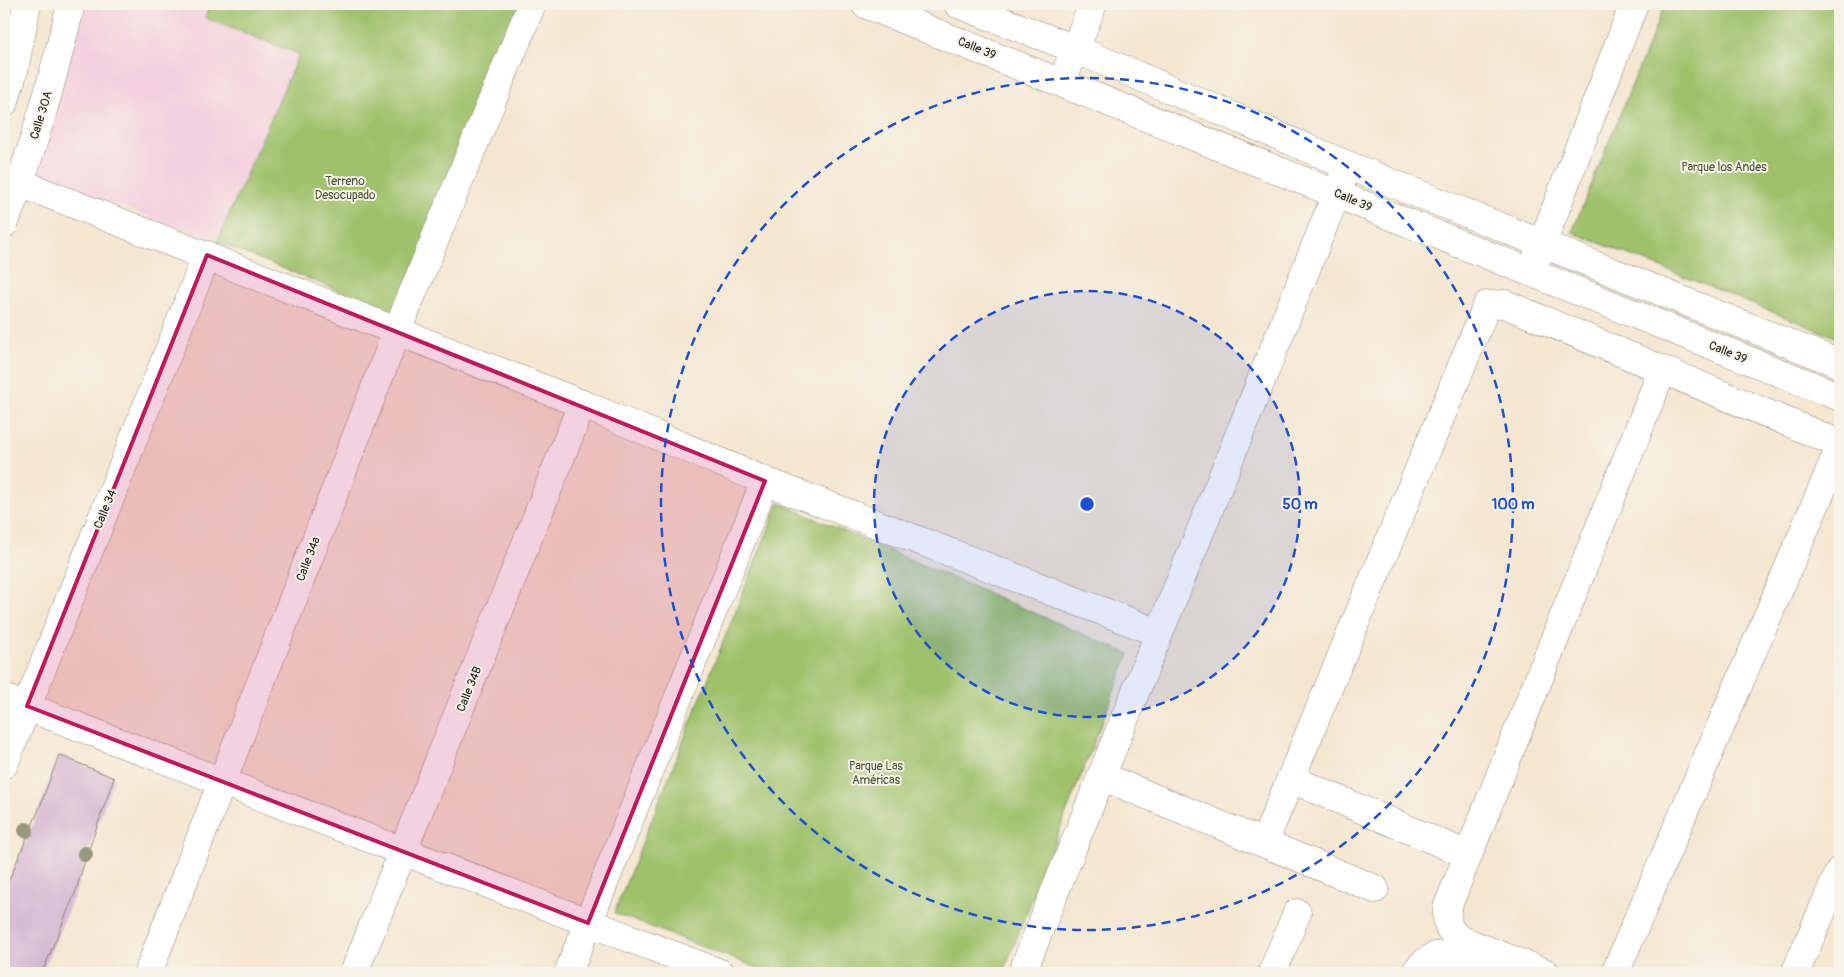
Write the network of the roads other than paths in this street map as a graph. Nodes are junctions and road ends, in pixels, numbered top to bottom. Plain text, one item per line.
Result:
1 (27, 4) edge
2 (71, 4) edge
3 (532, 4) edge
4 (865, 4) edge
5 (958, 4) edge
6 (1093, 4) edge
7 (1634, 4) edge
8 (1075, 49) junction
9 (1062, 82) junction
10 (4, 103) edge
11 (1348, 165) junction
12 (20, 182) junction
13 (1336, 192) junction
14 (4, 224) edge
15 (1542, 242) junction
16 (207, 254) junction
17 (1531, 273) junction
18 (397, 331) junction
19 (1840, 364) edge
20 (1662, 371) junction
21 (1840, 397) edge
22 (582, 404) junction
23 (1840, 446) edge
24 (765, 480) junction
25 (1159, 633) junction
26 (15, 702) edge
27 (4, 764) edge
28 (1102, 776) junction
29 (1291, 779) junction
30 (222, 782) junction
31 (1264, 843) junction
32 (404, 852) junction
33 (1468, 855) junction
34 (1840, 870) edge
35 (1375, 888) dead end
36 (1297, 913) dead end
37 (588, 923) junction
38 (148, 973) edge
39 (354, 973) edge
40 (568, 973) edge
41 (720, 973) edge
42 (1022, 973) edge
43 (1272, 973) edge
44 (1416, 973) edge
45 (1501, 973) edge
46 (1546, 973) edge
47 (1615, 973) edge
48 (1795, 973) edge

1 - 10 street
2 - 12 street, Calle 30A
3 - 18 street, Calle 34a
4 - 9 street, Calle 39
5 - 8 street
6 - 8 street
7 - 15 street
8 - 9 street
8 - 11 street
9 - 13 street, Calle 39
11 - 13 street
11 - 15 street
12 - 14 street, Calle 30A
12 - 16 street
13 - 17 street, Calle 39
13 - 25 street
15 - 17 street
15 - 19 street
16 - 18 street
16 - 26 street, Calle 34
17 - 21 street, Calle 39
18 - 22 street
18 - 30 street, Calle 34a
20 - 23 street
20 - 29 street
20 - 33 street
22 - 24 street
22 - 32 street, Calle 34B
23 - 47 street
24 - 25 street
24 - 37 street
25 - 28 street
26 - 27 street, Calle 34
26 - 30 street
28 - 31 street
28 - 42 street
29 - 31 street
29 - 33 street
30 - 32 street
30 - 38 street, Calle 34a
31 - 35 street
32 - 37 street
32 - 39 street, Calle 34B
33 - 46 street
34 - 48 street
36 - 43 street
37 - 40 street
37 - 41 street
44 - 45 street

